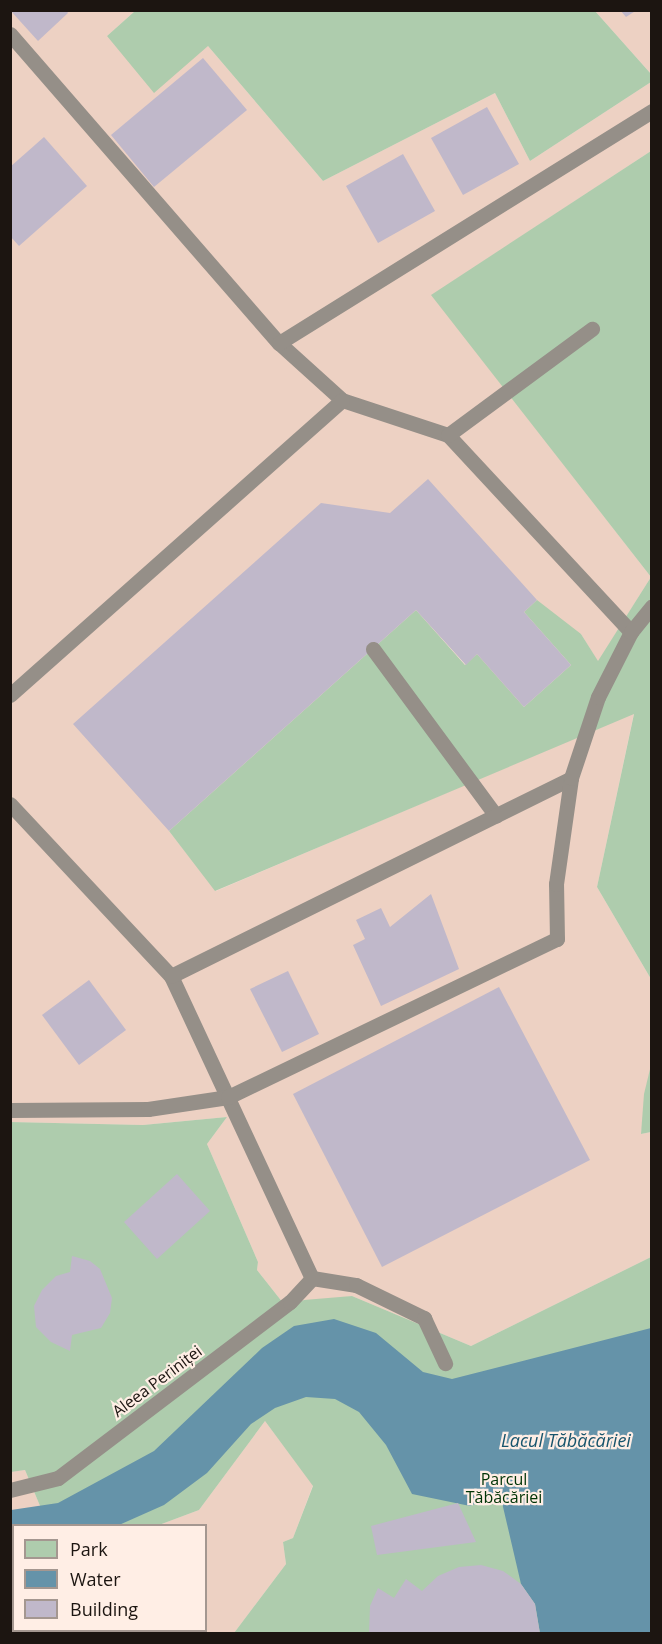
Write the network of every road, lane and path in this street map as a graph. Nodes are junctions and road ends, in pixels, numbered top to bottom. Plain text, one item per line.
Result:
1 (10, 34) edge
2 (651, 111) edge
3 (592, 329) dead end
4 (279, 343) junction
5 (342, 400) junction
6 (448, 435) junction
7 (651, 606) edge
8 (631, 632) junction
9 (373, 649) dead end
10 (10, 695) edge
11 (571, 778) junction
12 (10, 804) edge
13 (496, 816) junction
14 (171, 976) junction
15 (228, 1097) junction
16 (10, 1110) edge
17 (312, 1278) junction
18 (445, 1363) dead end
19 (10, 1490) edge

1 - 4 lane
2 - 4 lane
3 - 6 lane
4 - 5 lane
5 - 6 lane
5 - 10 lane
6 - 8 lane
7 - 8 lane
8 - 11 lane
9 - 13 lane
11 - 13 lane
11 - 15 lane
12 - 14 lane
13 - 14 lane
14 - 15 lane
15 - 16 lane
15 - 17 lane
17 - 18 lane
17 - 19 lane, Aleea Periniței

